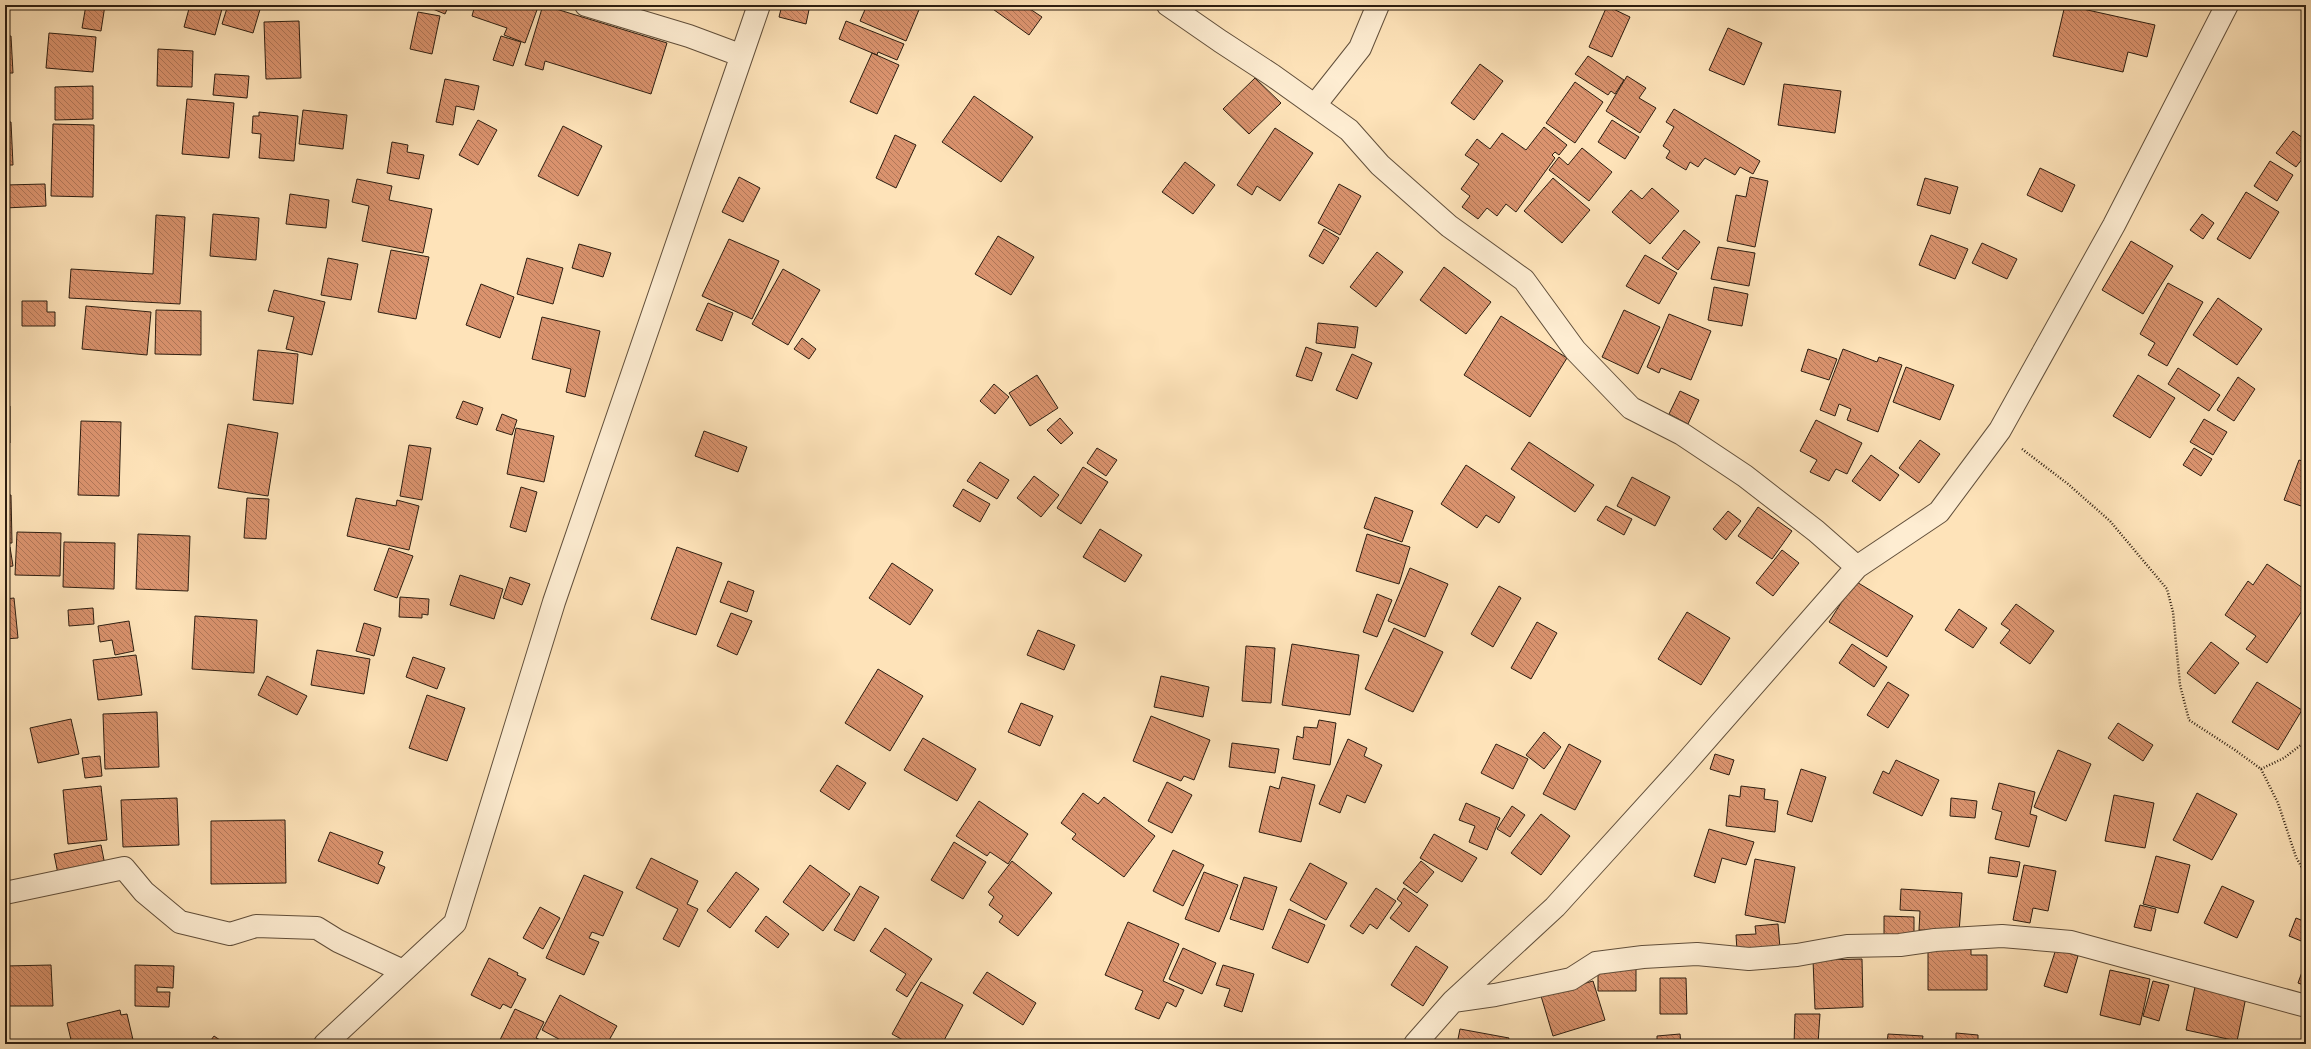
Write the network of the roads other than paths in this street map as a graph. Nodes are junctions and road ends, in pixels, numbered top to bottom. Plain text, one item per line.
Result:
1 (586, 5) edge
2 (759, 5) edge
3 (1168, 5) edge
4 (1378, 5) edge
5 (2227, 5) edge
6 (740, 55) junction
7 (1315, 105) junction
8 (1857, 567) junction
9 (5, 893) edge
10 (403, 971) junction
11 (1454, 1001) junction
12 (2306, 1006) edge
13 (325, 1044) edge
14 (1415, 1044) edge

1 - 6 street
2 - 6 street
3 - 7 street
4 - 7 street
5 - 8 street
6 - 10 street
7 - 8 street
8 - 11 street
9 - 10 street
10 - 13 street
11 - 12 street
11 - 14 street

